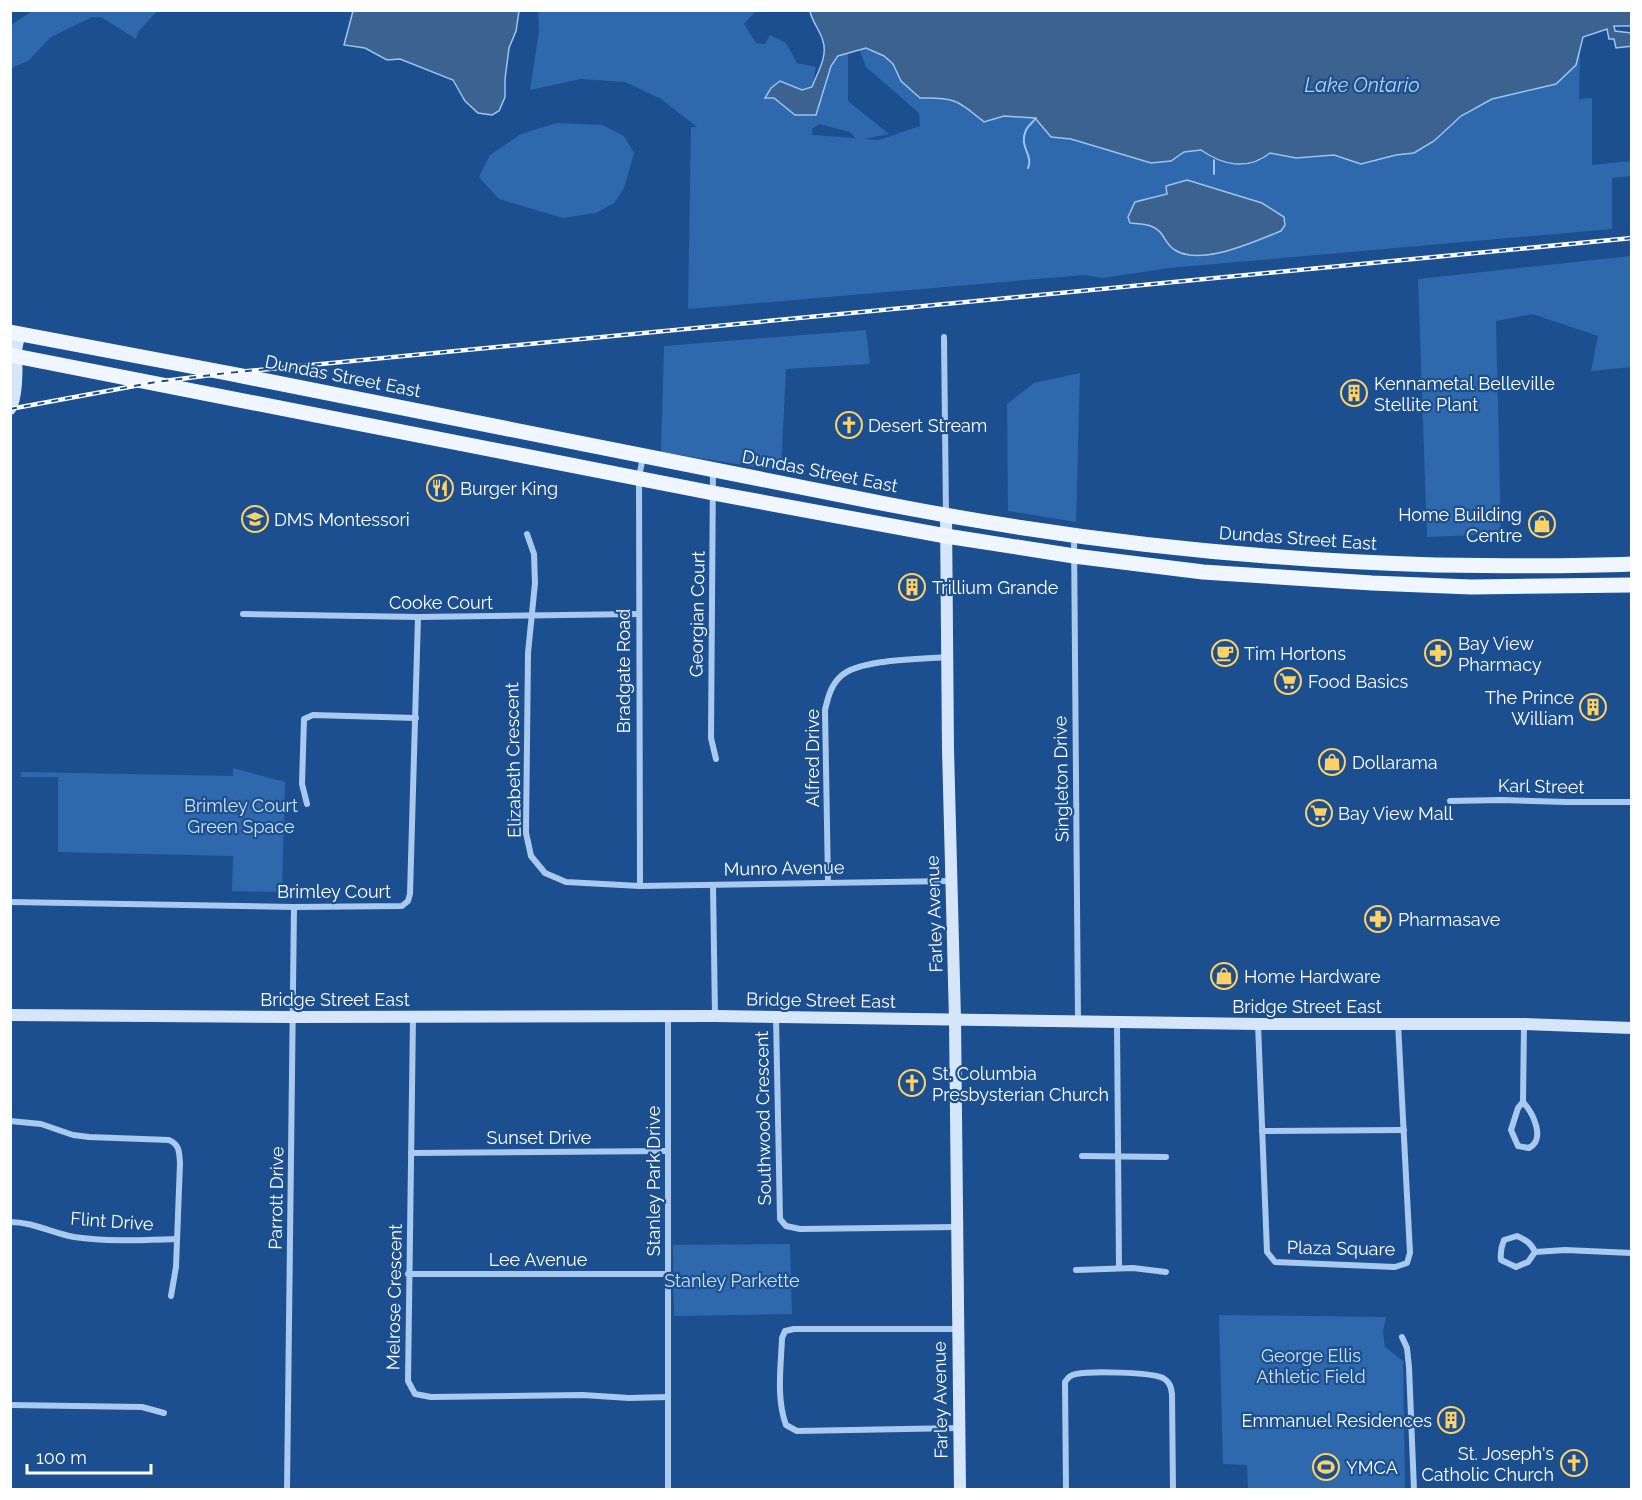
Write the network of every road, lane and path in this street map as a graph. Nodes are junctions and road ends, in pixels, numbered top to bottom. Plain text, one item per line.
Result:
1 (15, 333) edge
2 (944, 337) dead end
3 (12, 357) edge
4 (354, 399) junction
5 (10, 409) edge
6 (351, 421) junction
7 (468, 422) junction
8 (466, 444) junction
9 (643, 456) junction
10 (714, 469) junction
11 (639, 477) junction
12 (713, 493) junction
13 (891, 505) junction
14 (946, 516) junction
15 (887, 525) junction
16 (527, 534) dead end
17 (1074, 535) junction
18 (946, 536) junction
19 (1074, 556) junction
20 (1632, 564) edge
21 (1632, 574) edge
22 (1632, 585) edge
23 (1565, 586) junction
24 (243, 614) dead end
25 (638, 614) junction
26 (418, 617) junction
27 (532, 617) junction
28 (947, 657) junction
29 (416, 718) junction
30 (716, 759) dead end
31 (1450, 801) dead end
32 (1632, 802) edge
33 (308, 804) dead end
34 (951, 881) junction
35 (828, 882) junction
36 (713, 885) junction
37 (640, 886) junction
38 (10, 902) edge
39 (294, 907) junction
40 (10, 1015) edge
41 (293, 1017) junction
42 (413, 1017) junction
43 (668, 1017) junction
44 (715, 1017) junction
45 (776, 1017) junction
46 (955, 1020) junction
47 (1078, 1022) junction
48 (1117, 1023) junction
49 (1398, 1023) junction
50 (1258, 1024) junction
51 (1524, 1024) junction
52 (1632, 1028) edge
53 (1523, 1102) junction
54 (10, 1121) edge
55 (1404, 1130) junction
56 (1262, 1131) junction
57 (668, 1151) junction
58 (411, 1153) junction
59 (1082, 1156) dead end
60 (1166, 1157) dead end
61 (1119, 1158) junction
62 (10, 1222) edge
63 (957, 1227) junction
64 (177, 1239) junction
65 (1535, 1252) junction
66 (1632, 1253) edge
67 (1119, 1268) junction
68 (1076, 1270) dead end
69 (1166, 1272) dead end
70 (408, 1274) junction
71 (667, 1274) junction
72 (171, 1296) dead end
73 (957, 1329) junction
74 (1402, 1337) dead end
75 (668, 1397) junction
76 (10, 1405) edge
77 (164, 1413) dead end
78 (959, 1428) junction
79 (287, 1490) edge
80 (668, 1490) edge
81 (960, 1490) edge
82 (1066, 1490) edge
83 (1173, 1490) edge
84 (1414, 1490) edge

1 - 3 street
1 - 4 main road, Dundas Street East
2 - 14 street, Farley Avenue
3 - 5 street
3 - 6 main road
4 - 6 main road
4 - 7 main road, Dundas Street East
6 - 8 main road
7 - 8 main road
7 - 9 main road, Dundas Street East
8 - 11 main road
9 - 10 main road, Dundas Street East
9 - 11 street, Bradgate Road
10 - 12 street, Georgian Court
10 - 13 main road, Dundas Street East
11 - 12 main road
11 - 25 street, Bradgate Road
12 - 15 main road
12 - 30 street, Georgian Court
13 - 14 main road, Dundas Street East
13 - 15 main road
14 - 17 main road, Dundas Street East
14 - 18 street, Farley Avenue
15 - 18 main road
16 - 27 street, Elizabeth Crescent
17 - 19 street, Singleton Drive
17 - 20 main road, Dundas Street East
18 - 19 main road
18 - 28 street, Farley Avenue
19 - 23 main road
19 - 47 street, Singleton Drive
21 - 23 main road
22 - 23 main road
24 - 26 street, Cooke Court
25 - 27 street, Cooke Court
25 - 37 street, Bradgate Road
26 - 27 street, Cooke Court
26 - 29 street, Brimley Court
27 - 37 street, Elizabeth Crescent
28 - 34 street, Farley Avenue
28 - 35 street, Alfred Drive
29 - 33 street
29 - 39 street, Brimley Court
31 - 32 street, Karl Street
34 - 35 street, Munro Avenue
34 - 46 street, Farley Avenue
35 - 36 street, Munro Avenue
36 - 37 street, Elizabeth Crescent
36 - 44 street, Munro Avenue
38 - 39 street, Brimley Court
39 - 41 street, Parrott Drive
40 - 41 street, Bridge Street East
41 - 42 street, Bridge Street East
41 - 79 street, Parrott Drive
42 - 43 street, Bridge Street East
42 - 58 street, Melrose Crescent
43 - 44 street, Bridge Street East
43 - 57 street, Stanley Park Drive
44 - 45 street, Bridge Street East
45 - 46 street, Bridge Street East
45 - 63 street, Southwood Crescent
46 - 47 street, Bridge Street East
46 - 63 street, Farley Avenue
47 - 48 street, Bridge Street East
48 - 50 street, Bridge Street East
48 - 61 street
49 - 50 street, Bridge Street East
49 - 51 street, Bridge Street East
49 - 55 street, Plaza Square
50 - 56 street, Plaza Square
51 - 52 street, Bridge Street East
51 - 53 street
53 - 53 street
54 - 64 street
55 - 56 street
55 - 56 street, Plaza Square
57 - 58 street, Sunset Drive
57 - 71 street, Stanley Park Drive
58 - 70 street, Melrose Crescent
59 - 61 street
60 - 61 street
61 - 67 street
62 - 64 street, Flint Drive
63 - 73 street, Farley Avenue
64 - 72 street
65 - 65 street
65 - 66 street
67 - 68 street
67 - 69 street
70 - 71 street, Lee Avenue
70 - 75 street, Melrose Crescent
71 - 75 street, Stanley Park Drive
73 - 78 street, Farley Avenue
73 - 78 street
74 - 84 street
75 - 80 street, Stanley Park Drive
76 - 77 street
78 - 81 street, Farley Avenue
82 - 83 street

